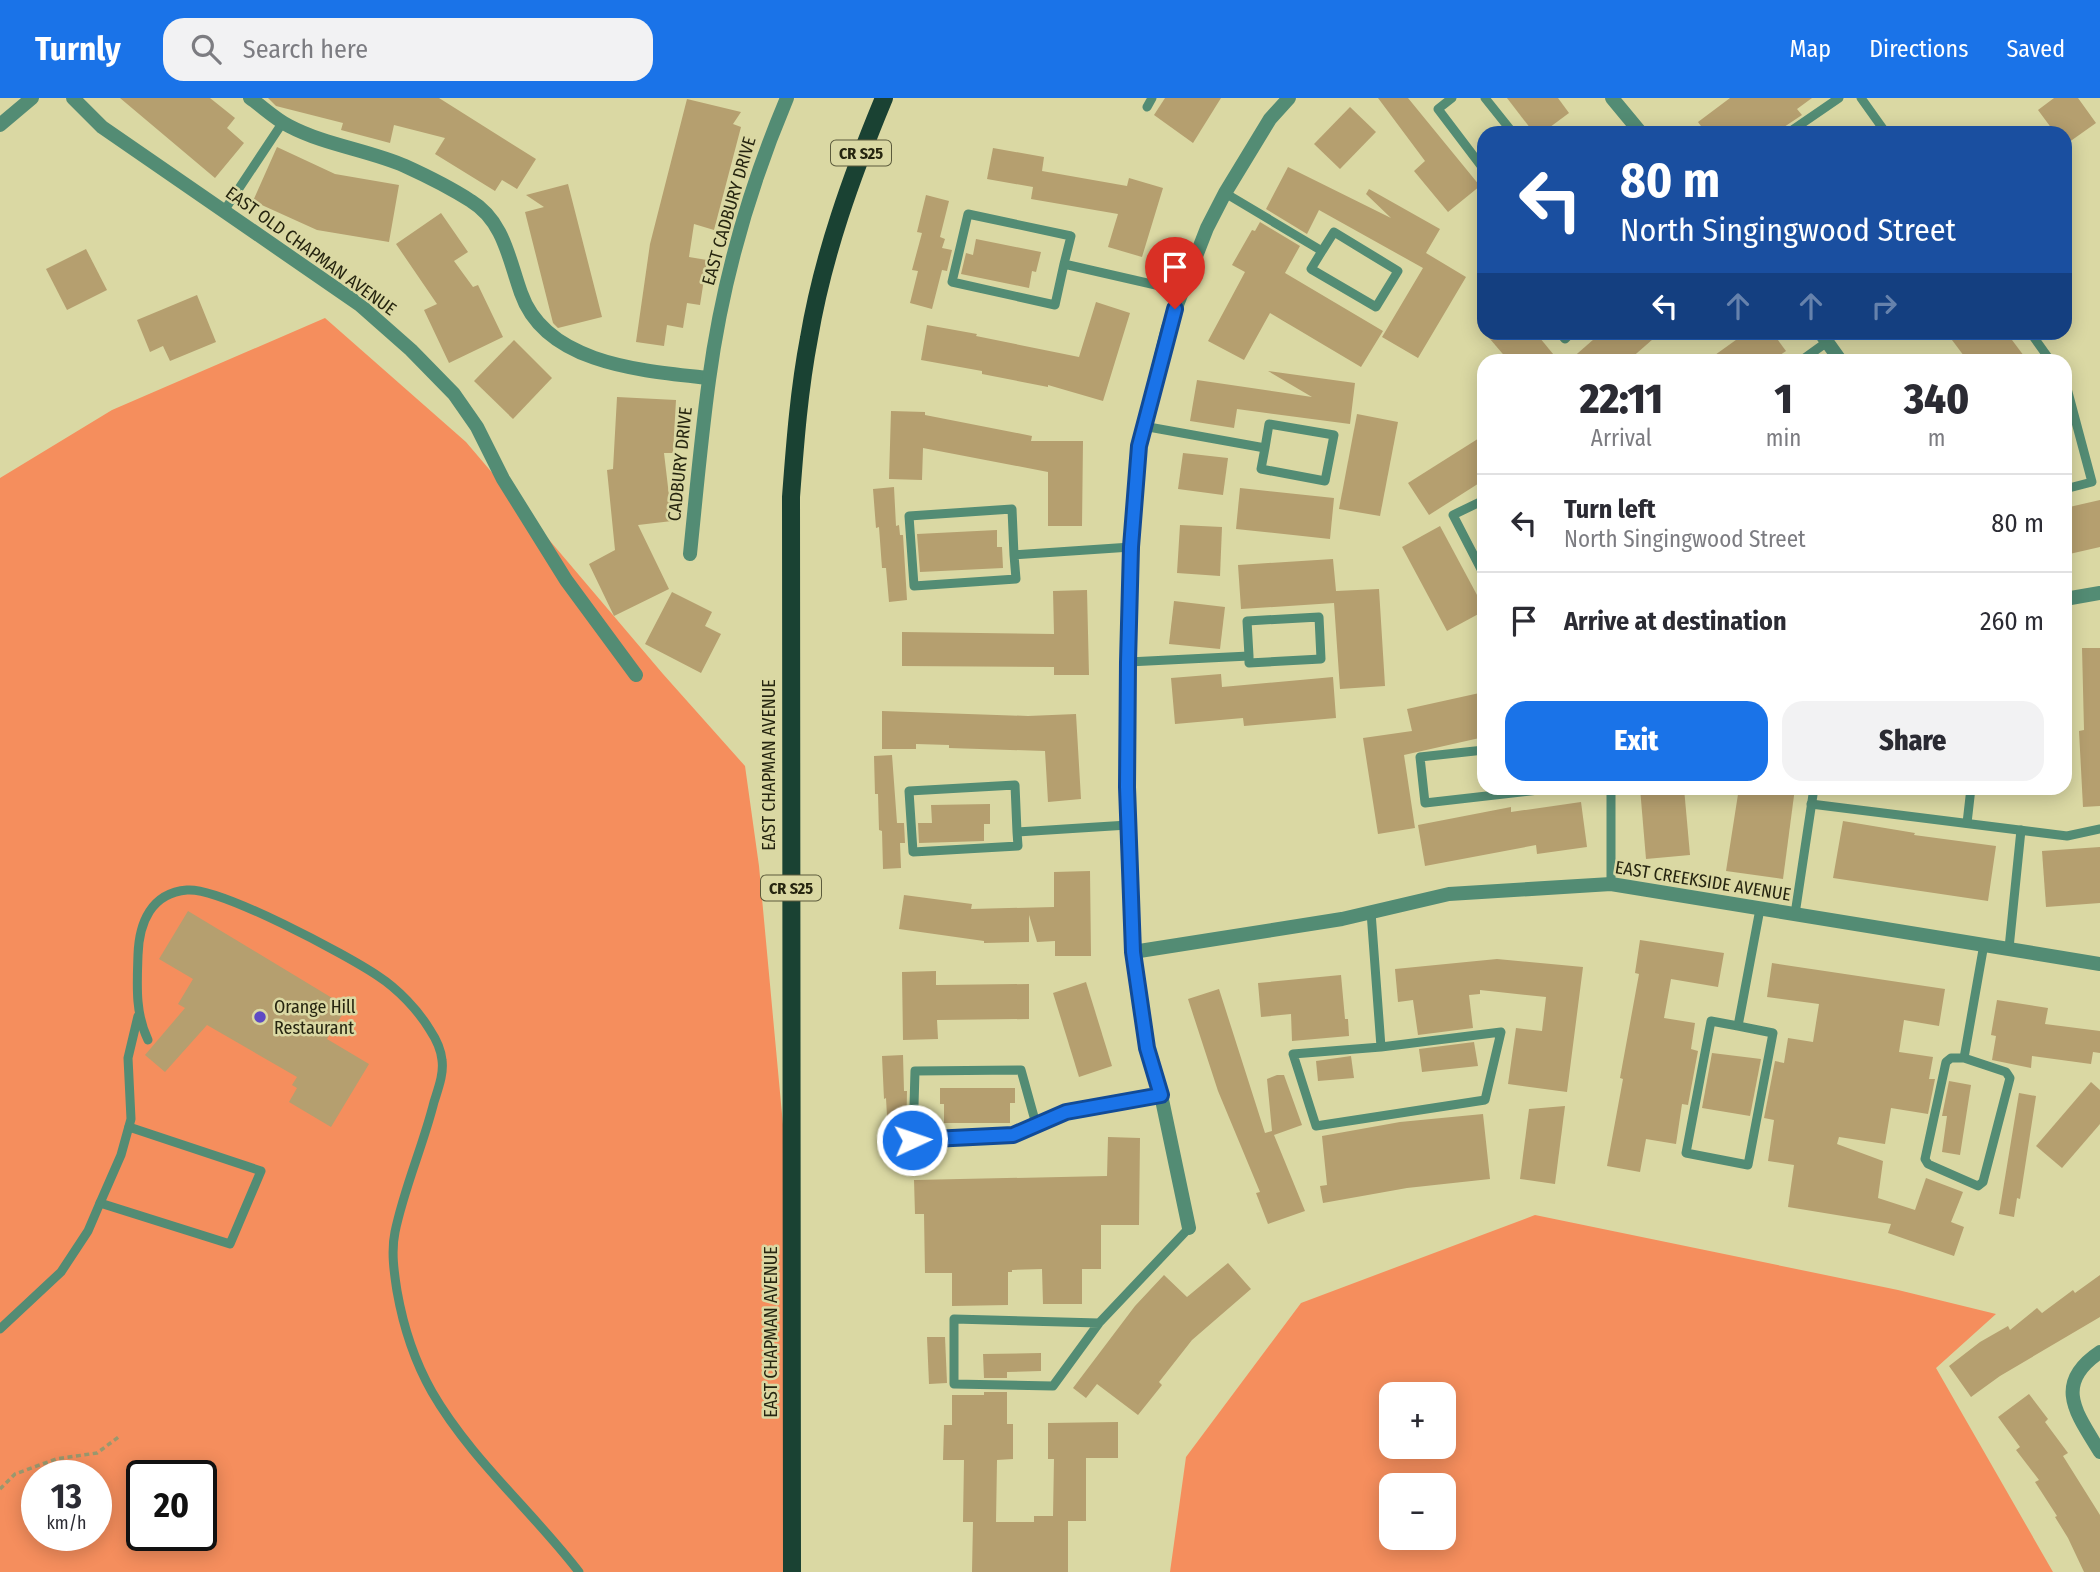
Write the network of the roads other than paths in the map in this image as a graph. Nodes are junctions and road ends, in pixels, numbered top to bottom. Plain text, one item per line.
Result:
1 (32, 98) edge
2 (73, 98) edge
3 (787, 98) edge
4 (884, 98) edge
5 (1289, 98) edge
6 (1452, 98) edge
7 (1485, 98) edge
8 (1612, 98) edge
9 (1839, 98) edge
10 (1861, 98) edge
11 (251, 99) edge
12 (284, 122) junction
13 (0, 125) edge
14 (1507, 126) edge
15 (1635, 126) edge
16 (1798, 126) edge
17 (1881, 126) edge
18 (1477, 160) edge
19 (1225, 193) junction
20 (224, 211) junction
21 (1322, 251) junction
22 (1064, 264) junction
23 (1182, 290) junction
24 (1821, 340) edge
25 (1808, 354) edge
26 (709, 378) junction
27 (2072, 407) edge
28 (1143, 426) junction
29 (1265, 448) junction
30 (2072, 487) edge
31 (1477, 503) edge
32 (1131, 547) junction
33 (690, 554) dead end
34 (1014, 555) junction
35 (1477, 561) edge
36 (2100, 593) edge
37 (2072, 598) edge
38 (1249, 656) junction
39 (1128, 662) junction
40 (636, 675) dead end
41 (1477, 751) edge
42 (1477, 795) edge
43 (1611, 795) edge
44 (1813, 795) edge
45 (1971, 795) edge
46 (1811, 804) junction
47 (1967, 823) junction
48 (1128, 825) junction
49 (2100, 829) edge
50 (2021, 830) junction
51 (1017, 832) junction
52 (1611, 884) junction
53 (1760, 909) junction
54 (1371, 912) junction
55 (1795, 914) junction
56 (1984, 944) junction
57 (2010, 948) junction
58 (1133, 952) junction
59 (2100, 964) edge
60 (139, 1011) junction
61 (1738, 1026) junction
62 (148, 1040) dead end
63 (1381, 1047) junction
64 (1964, 1058) junction
65 (1161, 1095) junction
66 (1036, 1124) junction
67 (129, 1127) junction
68 (100, 1203) junction
69 (1189, 1228) joint
70 (1099, 1323) junction
71 (0, 1329) edge
72 (2100, 1352) edge
73 (2100, 1452) edge
74 (579, 1572) edge
75 (792, 1572) edge

1 - 13 street
2 - 20 street, EAST OLD CHAPMAN AVENUE
3 - 26 street, EAST CADBURY DRIVE
4 - 75 main road, EAST CHAPMAN AVENUE / CR S25
5 - 19 street
6 - 18 lane
7 - 14 lane
8 - 15 street
9 - 16 lane
10 - 17 lane
11 - 12 street
12 - 20 lane
12 - 26 street
19 - 21 lane
19 - 23 street
20 - 40 street, EAST OLD CHAPMAN AVENUE
21 - 21 lane
22 - 22 lane
22 - 23 lane
23 - 28 street
24 - 25 lane
26 - 33 street, CADBURY DRIVE
27 - 30 lane
28 - 29 lane
28 - 32 street
29 - 29 lane
31 - 35 lane
32 - 34 lane
32 - 39 street
34 - 34 lane
36 - 37 street
38 - 38 lane
38 - 39 lane
39 - 48 street
41 - 42 lane
43 - 52 lane
44 - 46 lane
45 - 47 lane
46 - 47 lane
46 - 55 lane
47 - 50 lane
48 - 51 lane
48 - 58 street
49 - 50 lane
50 - 57 lane
51 - 51 lane
52 - 53 street, EAST CREEKSIDE AVENUE
52 - 54 street, EAST CREEKSIDE AVENUE
53 - 55 street, EAST CREEKSIDE AVENUE
53 - 61 lane
54 - 58 street, EAST CREEKSIDE AVENUE
54 - 63 lane
55 - 56 street, EAST CREEKSIDE AVENUE
56 - 57 street, EAST CREEKSIDE AVENUE
56 - 64 lane
57 - 59 street, EAST CREEKSIDE AVENUE
58 - 65 street
60 - 62 lane
60 - 67 lane
60 - 74 lane
61 - 61 lane
63 - 63 lane
64 - 64 lane
65 - 66 lane
65 - 69 street
66 - 66 lane
67 - 68 lane
67 - 68 lane
68 - 71 lane
69 - 70 lane
70 - 70 lane
72 - 73 street

